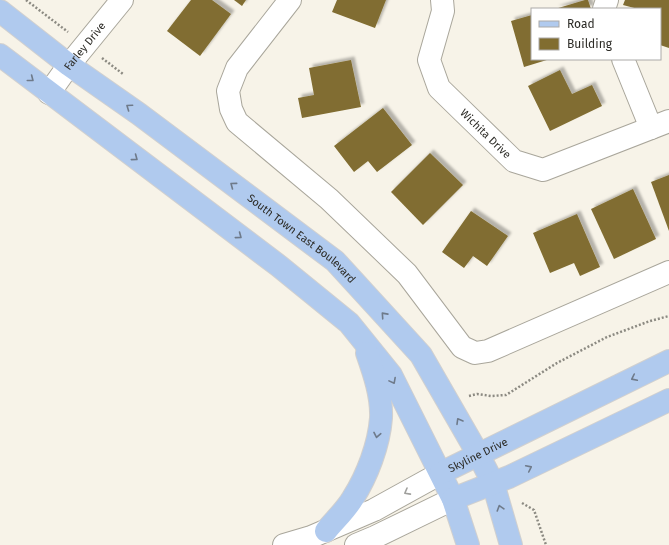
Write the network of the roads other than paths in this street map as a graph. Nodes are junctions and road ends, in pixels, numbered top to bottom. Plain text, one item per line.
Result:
1 (122, 0) edge
2 (290, 0) edge
3 (442, 0) edge
4 (0, 11) edge
5 (0, 55) edge
6 (624, 60) edge
7 (70, 65) junction
8 (49, 93) junction
9 (660, 125) edge
10 (669, 272) edge
11 (364, 342) junction
12 (669, 361) edge
13 (669, 400) edge
14 (478, 454) junction
15 (441, 473) junction
16 (493, 483) junction
17 (453, 499) junction
18 (326, 531) junction
19 (284, 545) edge
20 (356, 545) edge
21 (468, 545) edge
22 (511, 545) edge

1 - 7 street, Farley Drive
2 - 10 street
3 - 9 street, Wichita Drive
4 - 7 main road, South Town East Boulevard
5 -> 8 main road
6 - 9 street
7 - 8 street, Farley Drive
14 -> 7 main road, South Town East Boulevard
8 -> 11 main road
11 -> 15 main road
11 -> 18 main road
12 -> 14 main road, Skyline Drive
16 -> 13 main road
14 - 15 main road, Skyline Drive
14 - 16 main road, South Town East Boulevard
15 - 17 main road
15 -> 18 street, Skyline Drive
16 - 17 main road
22 -> 16 main road, South Town East Boulevard
17 - 20 street
17 - 21 main road
18 - 19 street, Skyline Drive

